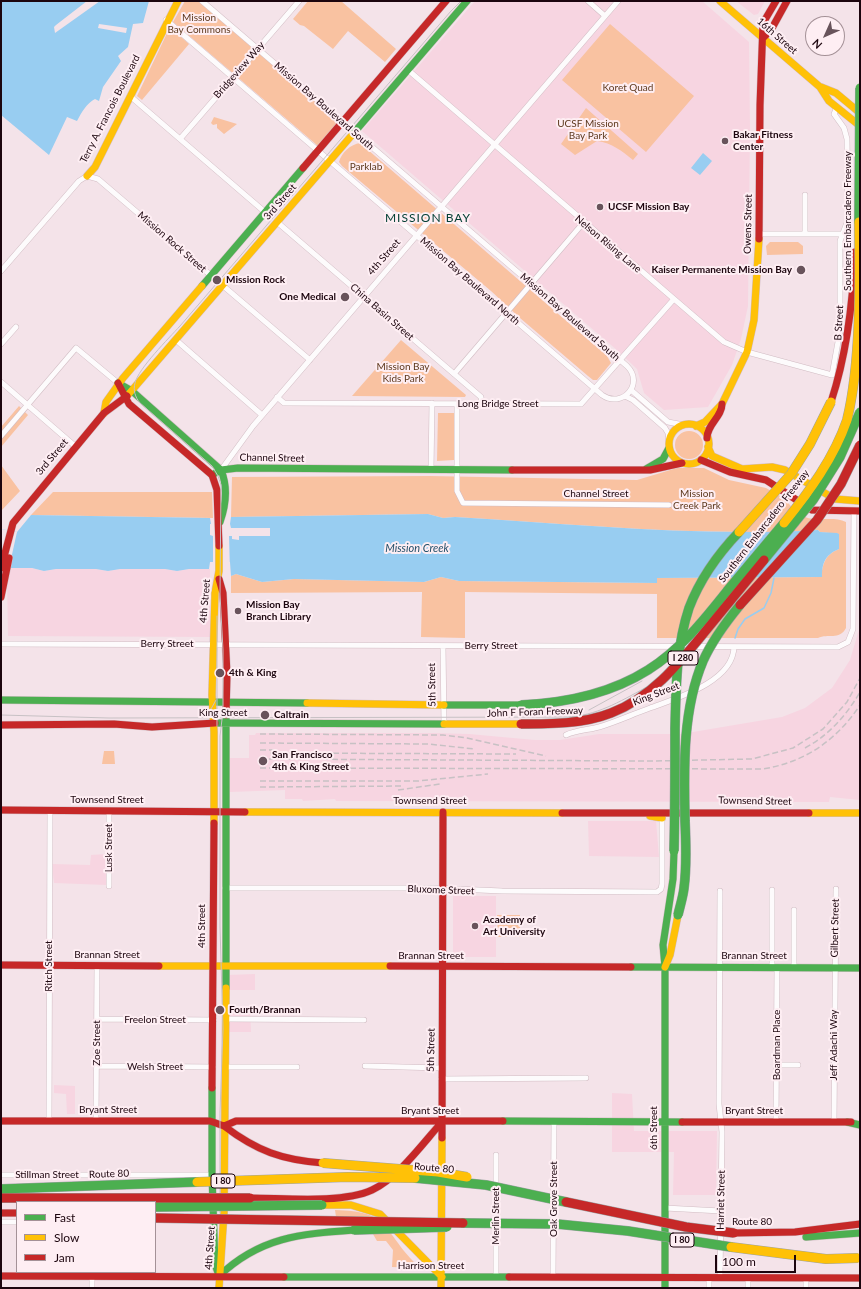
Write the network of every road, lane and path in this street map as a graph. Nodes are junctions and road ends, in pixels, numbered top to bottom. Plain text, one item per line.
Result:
1 (178, 1) edge
2 (202, 1) edge
3 (298, 1) edge
4 (446, 1) edge
5 (588, 1) edge
6 (618, 1) edge
7 (720, 1) edge
8 (776, 1) edge
9 (788, 1) edge
10 (462, 3) edge
11 (605, 16) junction
12 (166, 20) junction
13 (763, 38) junction
14 (258, 49) junction
15 (408, 70) junction
16 (233, 77) junction
17 (820, 87) junction
18 (860, 88) edge
19 (130, 96) junction
20 (837, 107) junction
21 (860, 113) edge
22 (343, 122) junction
23 (860, 126) edge
24 (354, 132) junction
25 (180, 139) junction
26 (494, 145) junction
27 (318, 151) junction
28 (330, 161) junction
29 (87, 176) junction
30 (859, 181) junction
31 (805, 195) dead end
32 (441, 207) junction
33 (266, 213) junction
34 (277, 222) junction
35 (584, 222) junction
36 (759, 234) junction
37 (805, 234) junction
38 (843, 234) junction
39 (417, 235) junction
40 (1, 271) edge
41 (211, 275) junction
42 (531, 284) junction
43 (223, 285) junction
44 (364, 296) junction
45 (674, 299) junction
46 (506, 312) junction
47 (16, 327) dead end
48 (176, 340) junction
49 (1, 344) edge
50 (747, 352) junction
51 (310, 360) junction
52 (621, 361) junction
53 (454, 374) junction
54 (832, 376) joint
55 (1, 382) edge
56 (118, 384) junction
57 (596, 389) junction
58 (631, 390) junction
59 (132, 391) junction
60 (625, 396) junction
61 (277, 397) junction
62 (124, 398) junction
63 (432, 403) junction
64 (457, 404) junction
65 (482, 404) junction
66 (722, 404) junction
67 (27, 405) junction
68 (860, 412) edge
69 (104, 413) junction
70 (262, 415) junction
71 (684, 425) junction
72 (696, 426) junction
73 (1, 436) edge
74 (708, 442) junction
75 (669, 444) junction
76 (860, 445) edge
77 (76, 447) junction
78 (701, 460) junction
79 (682, 463) junction
80 (646, 469) junction
81 (221, 470) junction
82 (431, 470) junction
83 (457, 470) junction
84 (212, 475) junction
85 (860, 501) edge
86 (670, 505) dead end
87 (857, 511) edge
88 (219, 523) junction
89 (10, 530) junction
90 (1, 546) edge
91 (3, 566) edge
92 (219, 573) junction
93 (1, 597) edge
94 (226, 643) junction
95 (1, 644) edge
96 (213, 644) junction
97 (443, 646) junction
98 (734, 647) junction
99 (1, 700) edge
100 (212, 701) junction
101 (227, 702) junction
102 (444, 705) junction
103 (213, 723) junction
104 (226, 723) junction
105 (444, 724) junction
106 (1, 725) edge
107 (566, 735) dead end
108 (1, 810) edge
109 (50, 810) junction
110 (109, 811) junction
111 (214, 812) junction
112 (225, 812) junction
113 (443, 812) junction
114 (860, 813) edge
115 (662, 815) junction
116 (109, 886) dead end
117 (225, 888) junction
118 (442, 889) junction
119 (836, 889) dead end
120 (772, 890) dead end
121 (720, 891) dead end
122 (794, 910) dead end
123 (1, 965) edge
124 (50, 966) junction
125 (97, 966) junction
126 (213, 966) junction
127 (226, 966) junction
128 (443, 967) junction
129 (666, 967) junction
130 (721, 967) junction
131 (775, 968) junction
132 (794, 968) junction
133 (834, 968) junction
134 (860, 968) edge
135 (97, 1020) junction
136 (214, 1020) junction
137 (226, 1020) junction
138 (364, 1020) dead end
139 (776, 1065) junction
140 (798, 1065) dead end
141 (97, 1066) junction
142 (365, 1066) dead end
143 (213, 1067) junction
144 (225, 1067) junction
145 (297, 1067) dead end
146 (442, 1068) junction
147 (586, 1078) dead end
148 (441, 1079) junction
149 (1, 1120) edge
150 (49, 1121) junction
151 (96, 1121) junction
152 (212, 1121) junction
153 (442, 1122) junction
154 (554, 1122) junction
155 (665, 1122) junction
156 (720, 1122) junction
157 (776, 1122) junction
158 (834, 1122) junction
159 (860, 1124) edge
160 (224, 1126) junction
161 (496, 1155) dead end
162 (1, 1175) edge
163 (212, 1175) junction
164 (1, 1189) edge
165 (505, 1189) junction
166 (1, 1198) edge
167 (322, 1201) junction
168 (156, 1207) edge
169 (665, 1208) junction
170 (721, 1211) junction
171 (1, 1213) edge
172 (16, 1213) edge
173 (156, 1218) edge
174 (156, 1221) edge
175 (214, 1221) junction
176 (1, 1222) edge
177 (16, 1222) edge
178 (506, 1222) junction
179 (860, 1224) edge
180 (734, 1233) junction
181 (860, 1233) edge
182 (860, 1258) edge
183 (1, 1276) edge
184 (92, 1276) junction
185 (219, 1276) junction
186 (442, 1277) junction
187 (496, 1277) junction
188 (553, 1277) junction
189 (665, 1277) junction
190 (709, 1278) junction
191 (720, 1278) junction
192 (748, 1278) junction
193 (806, 1278) junction
194 (860, 1278) edge
195 (92, 1288) edge
196 (219, 1288) edge
197 (440, 1288) edge
198 (665, 1288) edge
199 (709, 1288) edge
200 (748, 1288) edge
201 (806, 1288) edge

1 - 12 main road, Terry A. Francois Boulevard
2 - 14 street, Mission Bay Boulevard South
3 - 14 street, Bridgeview Way
4 - 22 main road, 3rd Street
5 - 11 street
6 - 11 street, 4th Street
7 - 13 main road, 16th Street
8 - 13 main road, Owens Street
9 - 13 main road
10 - 15 main road, 3rd Street
11 - 26 street, 4th Street
12 - 16 street, Mission Bay Boulevard North
12 - 19 main road, Terry A. Francois Boulevard
13 - 17 main road, 16th Street
13 - 36 main road, Owens Street
14 - 16 street, Bridgeview Way
14 - 22 street, Mission Bay Boulevard South
15 - 24 main road, 3rd Street
15 - 26 street, Nelson Rising Lane
16 - 25 street, Bridgeview Way
16 - 27 street, Mission Bay Boulevard North
17 - 20 main road, 16th Street
17 - 21 main road, 16th Street
18 - 30 main road, Southern Embarcadero Freeway / I 280, bridge
19 - 25 street
19 - 29 main road, Terry A. Francois Boulevard
20 - 23 main road, 16th Street
20 - 38 street, B Street
22 - 24 street, Mission Bay Boulevard South
22 - 27 main road, 3rd Street
24 - 28 main road, 3rd Street
24 - 32 street, Mission Bay Boulevard South
25 - 33 street
26 - 32 street, 4th Street
26 - 35 street, Nelson Rising Lane
27 - 28 street, Mission Bay Boulevard North
27 - 33 main road, 3rd Street
28 - 34 main road, 3rd Street
28 - 39 street, Mission Bay Boulevard North
29 - 40 street, Terry A. Francois Boulevard
29 - 41 street, Mission Rock Street
30 - 102 main road, Southern Embarcadero Freeway / I 280, bridge
30 - 129 main road, bridge
31 - 37 street
32 - 39 street, 4th Street
32 - 42 street, Mission Bay Boulevard South
33 - 41 main road, 3rd Street
34 - 43 main road, 3rd Street
34 - 44 street, China Basin Street
35 - 42 street
35 - 45 street, Nelson Rising Lane
36 - 37 street
36 - 50 main road, Owens Street
37 - 38 street
38 - 54 street, B Street
39 - 44 street, 4th Street
39 - 46 street, Mission Bay Boulevard North
41 - 43 street, Mission Rock Street
41 - 56 main road, 3rd Street
42 - 46 street
42 - 52 street, Mission Bay Boulevard South
43 - 48 main road, 3rd Street
43 - 51 street, Mission Rock Street
44 - 51 street, 4th Street
44 - 53 street, China Basin Street
45 - 50 street, Nelson Rising Lane
45 - 52 street, Long Bridge Street
46 - 53 street
46 - 57 street, Mission Bay Boulevard North
47 - 49 street
48 - 59 main road, 3rd Street
48 - 70 street
50 - 54 street, Nelson Rising Lane
50 - 66 main road, Owens Street
51 - 61 street, 4th Street
52 - 57 street, Long Bridge Street
52 - 58 street, Mission Bay Boulevard South
53 - 65 street, China Basin Street
55 - 67 street
56 - 59 main road
56 - 62 main road
56 - 67 street
56 - 69 main road, 3rd Street
57 - 60 street, Mission Bay Boulevard North
57 - 65 street, Long Bridge Street
58 - 60 street
58 - 71 street
59 - 62 main road, 3rd Street
59 - 81 main road
60 - 75 street
61 - 63 street, Long Bridge Street
61 - 70 street, 4th Street
62 - 69 main road, 3rd Street
62 - 84 main road
63 - 64 street, Long Bridge Street
63 - 82 street
64 - 65 street, Long Bridge Street
64 - 83 street
66 - 72 main road, Owens Street
66 - 74 main road, Owens Street
67 - 73 street
67 - 77 street
68 - 105 main road, John F Foran Freeway / I 280, bridge
69 - 77 main road, 3rd Street
70 - 81 street, 4th Street
71 - 72 main road
71 - 75 main road
72 - 74 main road
74 - 78 main road
74 - 85 main road
75 - 79 main road
75 - 80 main road
76 - 129 main road, bridge
77 - 89 main road, 3rd Street
78 - 79 main road
78 - 87 main road
79 - 80 main road, Channel Street
80 - 83 main road, Channel Street
81 - 82 main road, Channel Street
81 - 84 main road
81 - 88 main road, 4th Street
82 - 83 main road, Channel Street
83 - 86 street, Channel Street
84 - 88 main road, 4th Street
87 - 98 street, Berry Street
88 - 92 main road, 4th Street
89 - 90 main road
89 - 91 main road
91 - 93 main road
92 - 94 main road, 4th Street
92 - 96 main road, 4th Street
94 - 96 street, Berry Street
94 - 97 street, Berry Street
94 - 101 main road, 4th Street
95 - 96 street, Berry Street
96 - 100 main road, 4th Street
97 - 98 street, Berry Street
97 - 102 street, 5th Street
98 - 107 street, King Street
99 - 100 main road, King Street
100 - 101 main road, King Street
100 - 103 main road, 4th Street
101 - 102 main road, King Street
101 - 104 main road, 4th Street
102 - 105 street, 5th Street
103 - 104 main road, King Street
103 - 106 main road, King Street
103 - 111 main road, 4th Street
104 - 105 main road, King Street
104 - 112 main road, 4th Street
108 - 109 main road, Townsend Street
109 - 110 main road, Townsend Street
109 - 124 street, Ritch Street
110 - 111 main road, Townsend Street
110 - 116 street, Lusk Street
111 - 112 main road, Townsend Street
111 - 126 main road, 4th Street
112 - 113 main road, Townsend Street
112 - 117 main road, 4th Street
113 - 115 main road, Townsend Street
113 - 118 main road, 5th Street
114 - 115 main road, Townsend Street
115 - 118 street, Bluxome Street
117 - 118 street, Bluxome Street
117 - 127 main road, 4th Street
118 - 128 main road, 5th Street
119 - 133 street, Gilbert Street
120 - 131 street, Boardman Place
121 - 130 street, Harriet Street
122 - 132 street
123 - 124 main road, Brannan Street
124 - 125 main road, Brannan Street
124 - 150 street, Ritch Street
125 - 126 main road, Brannan Street
125 - 135 street, Zoe Street
126 - 127 main road, Brannan Street
126 - 136 main road, 4th Street
127 - 128 main road, Brannan Street
127 - 137 main road, 4th Street
128 - 129 main road, Brannan Street
128 - 146 main road, 5th Street
129 - 130 main road, Brannan Street
129 - 155 main road, 6th Street
130 - 131 main road, Brannan Street
130 - 156 street, Harriet Street
131 - 132 main road, Brannan Street
131 - 139 street, Boardman Place
132 - 133 main road, Brannan Street
133 - 134 main road, Brannan Street
133 - 158 street, Jeff Adachi Way
135 - 136 street, Freelon Street
135 - 141 street, Zoe Street
136 - 143 main road, 4th Street
137 - 138 street
137 - 144 main road, 4th Street
139 - 140 street
139 - 157 street, Boardman Place
141 - 143 street, Welsh Street
141 - 151 street, Zoe Street
142 - 146 street
143 - 152 main road, 4th Street
144 - 145 street
144 - 160 main road, 4th Street
146 - 148 main road, 5th Street
147 - 148 street
148 - 153 main road, 5th Street
149 - 150 main road, Bryant Street
150 - 151 main road, Bryant Street
151 - 152 main road, Bryant Street
152 - 160 main road, Bryant Street
152 - 163 main road, 4th Street
153 - 154 main road, Bryant Street
153 - 160 main road, Bryant Street
153 - 167 main road
153 - 186 main road, 5th Street
154 - 155 main road, Bryant Street
154 - 188 street, Oak Grove Street
155 - 156 main road, Bryant Street
155 - 169 main road, 6th Street
156 - 157 main road, Bryant Street
156 - 170 street, Harriet Street
157 - 158 main road, Bryant Street
158 - 159 main road, Bryant Street
160 - 165 main road, bridge
160 - 185 main road, 4th Street
161 - 187 street, Merlin Street
162 - 163 street, Stillman Street
163 - 175 main road, 4th Street
164 - 165 main road, Route 80 / I 80, bridge
165 - 180 main road, Route 80 / I 80, bridge
166 - 167 main road, bridge
167 - 168 main road, bridge
167 - 186 main road
169 - 170 street
169 - 189 main road, 6th Street
170 - 191 street, Harriet Street
171 - 172 main road
173 - 178 main road, I 80, bridge
174 - 175 street
175 - 185 main road, 4th Street
176 - 177 street
178 - 182 main road, I 80, bridge
178 - 185 main road, bridge
179 - 180 main road, Route 80 / I 80
180 - 181 main road
183 - 184 main road, Harrison Street
184 - 185 main road, Harrison Street
184 - 195 street
185 - 186 main road, Harrison Street
185 - 196 main road, 4th Street
186 - 187 main road, Harrison Street
186 - 197 main road, 5th Street
187 - 188 main road, Harrison Street
188 - 189 main road, Harrison Street
189 - 190 main road, Harrison Street
189 - 198 main road, 6th Street
190 - 191 main road, Harrison Street
190 - 199 street
191 - 192 main road, Harrison Street
192 - 193 main road, Harrison Street
192 - 200 street
193 - 194 main road, Harrison Street
193 - 201 street

